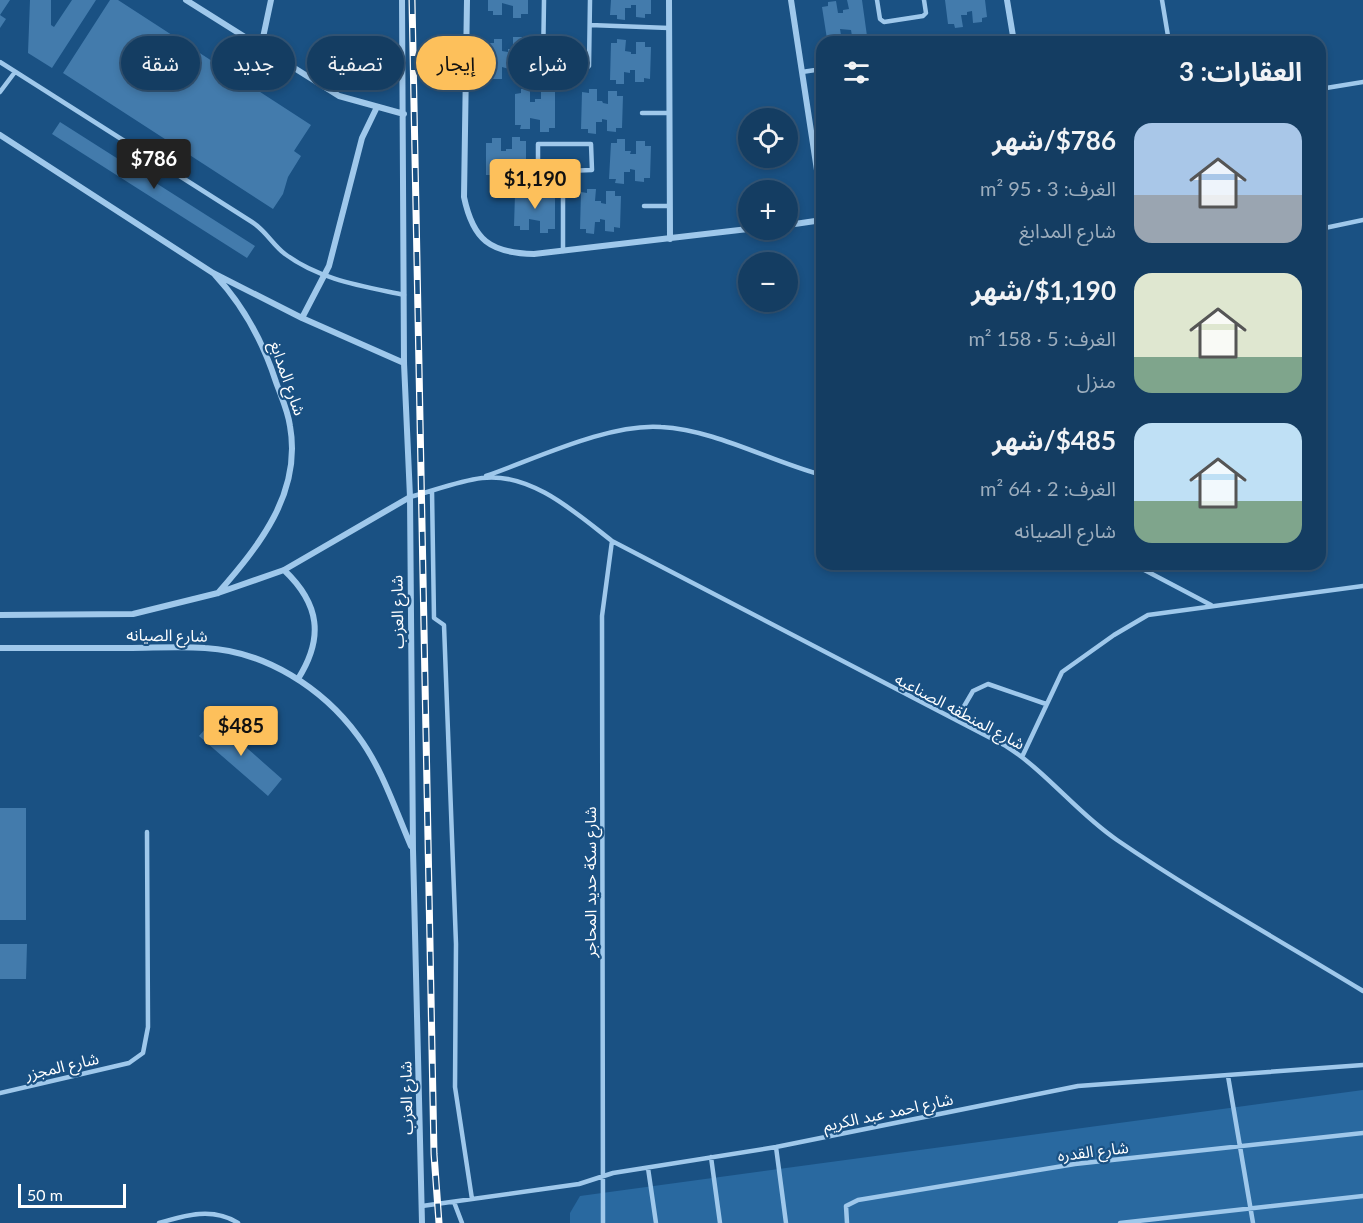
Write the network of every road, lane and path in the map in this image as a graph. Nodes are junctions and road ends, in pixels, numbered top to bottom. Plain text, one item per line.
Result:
1 (186, 0) edge
2 (271, 0) edge
3 (402, 0) edge
4 (467, 0) edge
5 (544, 0) edge
6 (590, 0) edge
7 (669, 0) edge
8 (791, 0) edge
9 (877, 0) edge
10 (924, 0) edge
11 (1008, 0) edge
12 (1162, 0) edge
13 (590, 25) junction
14 (669, 28) junction
15 (243, 36) edge
16 (263, 36) edge
17 (1013, 36) edge
18 (1168, 36) edge
19 (0, 62) edge
20 (295, 68) edge
21 (816, 70) edge
22 (15, 72) junction
23 (802, 72) junction
24 (1363, 82) edge
25 (1326, 87) edge
26 (0, 92) edge
27 (376, 107) junction
28 (642, 113) dead end
29 (669, 113) junction
30 (404, 114) junction
31 (0, 135) edge
32 (816, 164) edge
33 (563, 172) junction
34 (644, 206) dead end
35 (669, 206) junction
36 (1363, 220) edge
37 (816, 221) edge
38 (798, 224) edge
39 (1326, 229) edge
40 (738, 230) edge
41 (669, 239) junction
42 (563, 251) junction
43 (213, 273) junction
44 (325, 276) junction
45 (404, 295) junction
46 (302, 318) junction
47 (404, 363) junction
48 (816, 473) edge
49 (483, 478) junction
50 (432, 491) junction
51 (410, 497) junction
52 (612, 541) junction
53 (284, 570) junction
54 (1144, 570) edge
55 (1363, 586) edge
56 (218, 593) junction
57 (1211, 605) junction
58 (0, 615) edge
59 (0, 648) edge
60 (298, 680) junction
61 (1046, 704) junction
62 (956, 720) junction
63 (1022, 757) junction
64 (147, 832) dead end
65 (413, 850) junction
66 (1363, 991) edge
67 (1363, 1065) edge
68 (1228, 1076) junction
69 (0, 1093) edge
70 (1363, 1133) edge
71 (1239, 1146) junction
72 (777, 1147) junction
73 (711, 1158) junction
74 (648, 1167) junction
75 (603, 1176) junction
76 (1363, 1196) edge
77 (472, 1199) junction
78 (454, 1202) junction
79 (422, 1206) junction
80 (1250, 1208) junction
81 (159, 1223) edge
82 (238, 1223) edge
83 (422, 1223) edge
84 (462, 1223) edge
85 (603, 1223) edge
86 (656, 1223) edge
87 (720, 1223) edge
88 (786, 1223) edge
89 (847, 1223) edge
90 (1120, 1223) edge
91 (1253, 1223) edge

1 - 15 street
2 - 16 street
3 - 30 street, شارع العزب
4 - 42 street
5 - 13 lane
6 - 13 lane
7 - 14 street
8 - 23 street
9 - 10 lane
11 - 17 street
12 - 18 lane
13 - 14 lane
14 - 29 street
19 - 22 lane
20 - 27 street
21 - 23 lane
22 - 26 lane
22 - 44 lane
23 - 32 street
24 - 25 lane
27 - 30 street
27 - 44 street
28 - 29 lane
29 - 35 street
30 - 45 street, شارع العزب
31 - 43 street, شارع المدابغ
33 - 33 lane
33 - 42 lane
34 - 35 lane
35 - 41 street
36 - 39 lane
37 - 38 street
40 - 41 street
41 - 42 street
43 - 46 street, شارع المدابغ
43 - 56 street, شارع المدابغ
44 - 45 lane
44 - 46 street
45 - 47 street, شارع العزب
46 - 47 street, شارع المدابغ
47 - 51 street, شارع العزب
48 - 49 lane
49 - 50 lane
49 - 52 lane, شارع المنطقه الصناعيه
50 - 51 lane
50 - 77 lane
51 - 53 street, شارع الصيانه
51 - 65 street, شارع العزب
52 - 62 lane, شارع المنطقه الصناعيه
52 - 75 lane, شارع سكة حديد المحاجر
53 - 56 street, شارع الصيانه
53 - 60 street
54 - 57 lane
55 - 57 lane
56 - 58 street, شارع الصيانه
57 - 61 lane
59 - 60 street, شارع الصيانه
60 - 65 street, شارع الصيانه
61 - 62 lane
61 - 63 lane
62 - 63 lane, شارع المنطقه الصناعيه
63 - 66 lane, شارع المنطقه الصناعيه
64 - 69 lane, شارع المجزر
65 - 79 street, شارع العزب
67 - 68 lane, شارع احمد عبد الكريم
68 - 71 lane
68 - 72 lane, شارع احمد عبد الكريم
70 - 71 lane, شارع القدره
71 - 80 lane
71 - 89 lane, شارع القدره
72 - 73 lane, شارع احمد عبد الكريم
72 - 88 lane
73 - 74 lane, شارع احمد عبد الكريم
73 - 87 lane
74 - 75 lane, شارع احمد عبد الكريم
74 - 86 lane
75 - 77 lane, شارع احمد عبد الكريم
75 - 85 lane, شارع سكة حديد المحاجر
76 - 80 lane
77 - 78 lane, شارع احمد عبد الكريم
78 - 79 lane, شارع احمد عبد الكريم
78 - 84 lane
79 - 83 street, شارع العزب
80 - 90 lane
80 - 91 lane
81 - 82 lane

